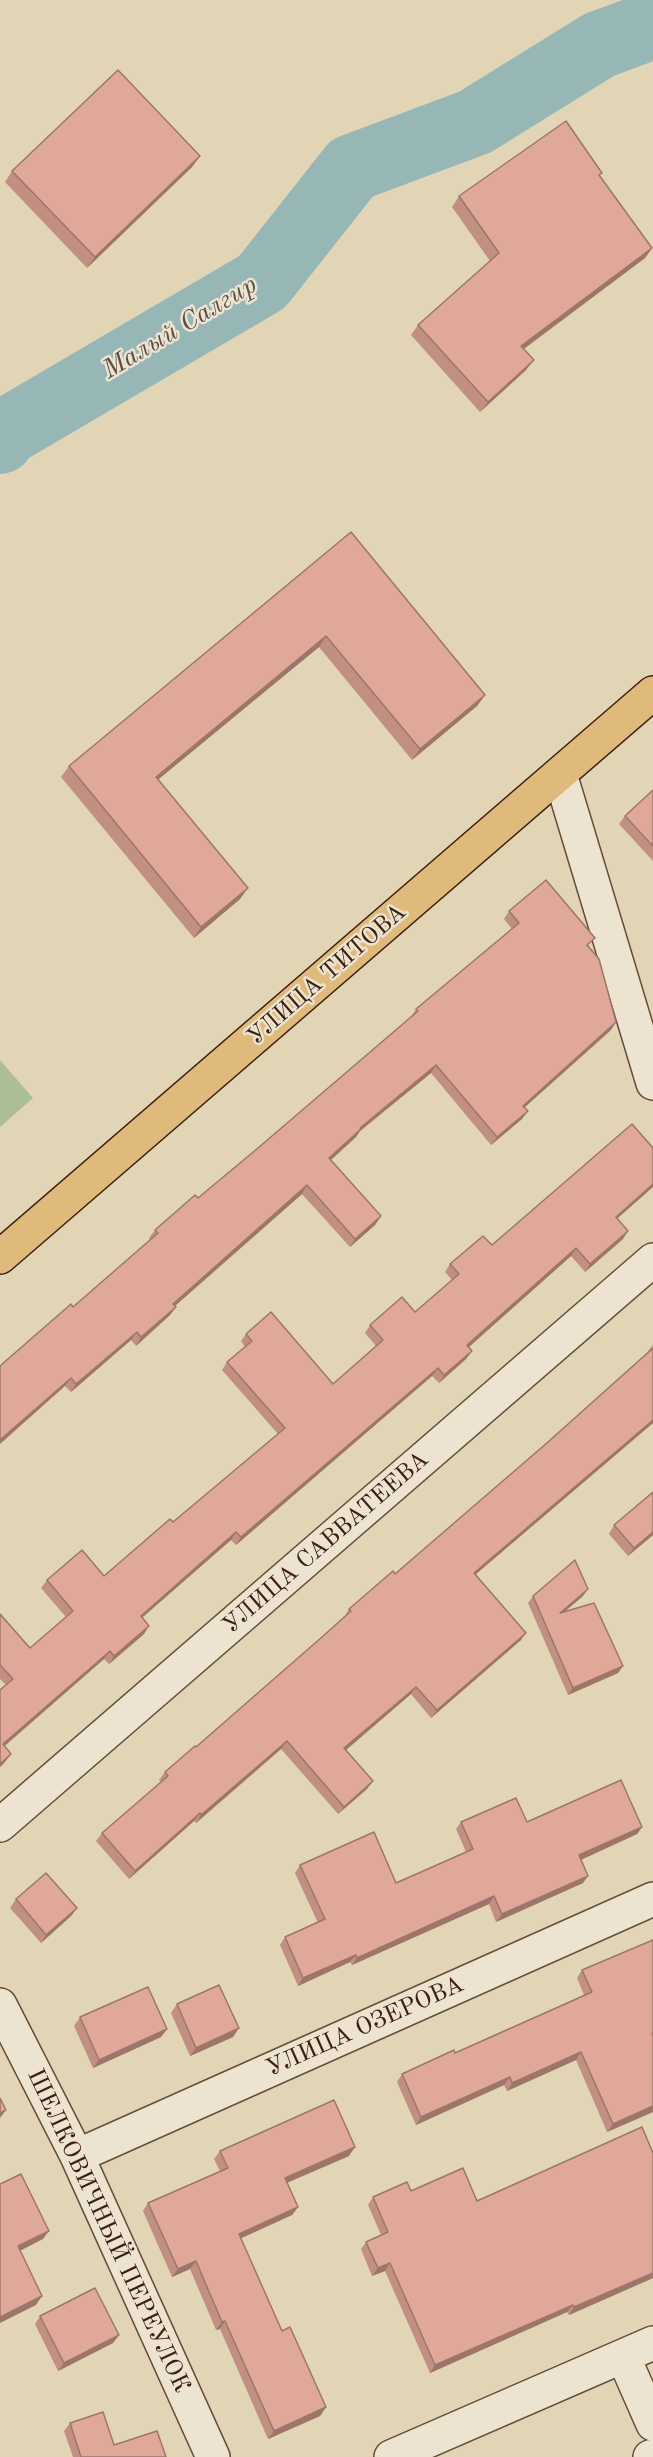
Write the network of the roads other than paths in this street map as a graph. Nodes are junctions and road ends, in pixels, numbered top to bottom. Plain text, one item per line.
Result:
1 (653, 693) edge
2 (560, 774) junction
3 (653, 1083) edge
4 (0, 1257) edge
5 (653, 1260) edge
6 (0, 1826) edge
7 (653, 1899) edge
8 (0, 2005) edge
9 (77, 2156) junction
10 (653, 2343) edge
11 (623, 2356) junction
12 (653, 2424) edge
13 (213, 2457) edge
14 (391, 2457) edge

1 - 2 main road, УЛИЦА ТИТОВА
2 - 3 street
2 - 4 main road, УЛИЦА ТИТОВА
5 - 6 street, УЛИЦА САВВАТЕЕВА
7 - 9 street, УЛИЦА ОЗЕРОВА
8 - 9 street, ШЕЛКОВИЧНЫЙ ПЕРЕУЛОК
9 - 13 street, ШЕЛКОВИЧНЫЙ ПЕРЕУЛОК
10 - 11 street
11 - 12 street
11 - 14 street

